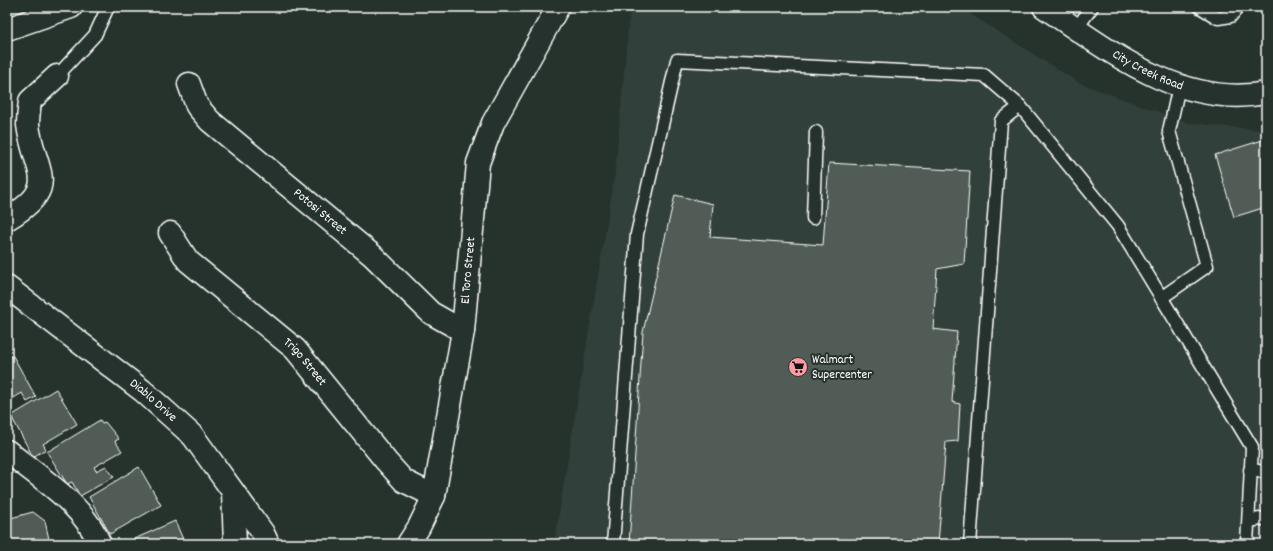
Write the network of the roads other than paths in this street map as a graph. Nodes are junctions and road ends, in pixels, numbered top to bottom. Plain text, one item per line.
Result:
1 (72, 7) edge
2 (108, 7) edge
3 (558, 7) edge
4 (1044, 7) edge
5 (1092, 7) edge
6 (1200, 7) edge
7 (1238, 7) edge
8 (7, 29) edge
9 (1076, 29) junction
10 (57, 76) joint
11 (189, 84) dead end
12 (1179, 86) junction
13 (1266, 93) edge
14 (1020, 106) junction
15 (816, 132) dead end
16 (813, 218) dead end
17 (7, 219) edge
18 (170, 233) dead end
19 (7, 287) edge
20 (1161, 298) junction
21 (463, 331) junction
22 (7, 451) edge
23 (1250, 470) junction
24 (1266, 472) edge
25 (233, 492) junction
26 (434, 496) junction
27 (1266, 518) edge
28 (1249, 521) junction
29 (100, 544) edge
30 (234, 544) edge
31 (268, 544) edge
32 (408, 544) edge
33 (614, 544) edge
34 (970, 544) edge
35 (1247, 544) edge

1 - 8 street
2 - 10 lane
3 - 21 street, El Toro Street
4 - 9 street, City Creek Road
5 - 9 lane
6 - 7 lane
9 - 12 street, City Creek Road
10 - 17 street
11 - 21 street, Potosi Street
12 - 13 street, City Creek Road
12 - 20 lane
14 - 20 lane
14 - 33 lane
14 - 34 lane
15 - 16 lane
18 - 26 street, Trigo Street
19 - 25 street, Diablo Drive
20 - 23 lane
21 - 26 street, El Toro Street
22 - 29 street
23 - 24 lane
23 - 28 lane
25 - 30 street
25 - 31 street, Diablo Drive
26 - 32 street, El Toro Street
27 - 28 lane
28 - 35 lane

